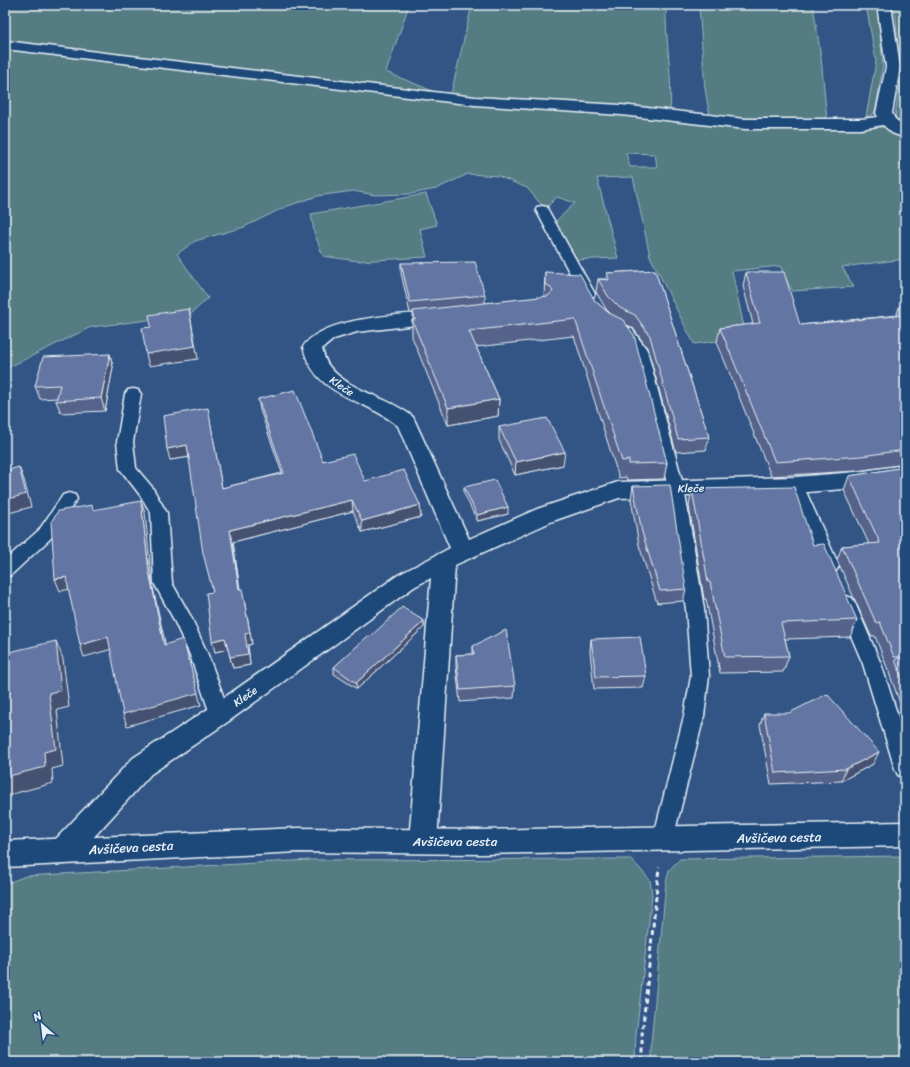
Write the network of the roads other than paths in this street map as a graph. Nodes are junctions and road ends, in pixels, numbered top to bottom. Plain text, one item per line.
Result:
1 (884, 5) edge
2 (5, 44) edge
3 (886, 120) junction
4 (905, 133) edge
5 (542, 210) dead end
6 (595, 306) edge
7 (463, 315) edge
8 (608, 321) edge
9 (133, 394) dead end
10 (905, 472) edge
11 (795, 485) junction
12 (676, 488) junction
13 (69, 500) dead end
14 (454, 556) junction
15 (5, 570) edge
16 (220, 714) junction
17 (905, 769) edge
18 (905, 834) edge
19 (662, 839) junction
20 (423, 841) junction
21 (63, 851) junction
22 (5, 854) edge

1 - 3 street
2 - 3 street
3 - 4 street
5 - 6 lane
7 - 14 street, Kleče
8 - 12 lane
9 - 16 lane
10 - 11 street, Kleče
11 - 12 street, Kleče
11 - 17 lane
12 - 14 street, Kleče
12 - 19 lane
13 - 15 lane
14 - 16 street, Kleče
14 - 20 street, Kleče
16 - 21 street, Kleče
18 - 19 street, Avšičeva cesta
19 - 20 street, Avšičeva cesta
20 - 21 street, Avšičeva cesta
21 - 22 street, Avšičeva cesta

